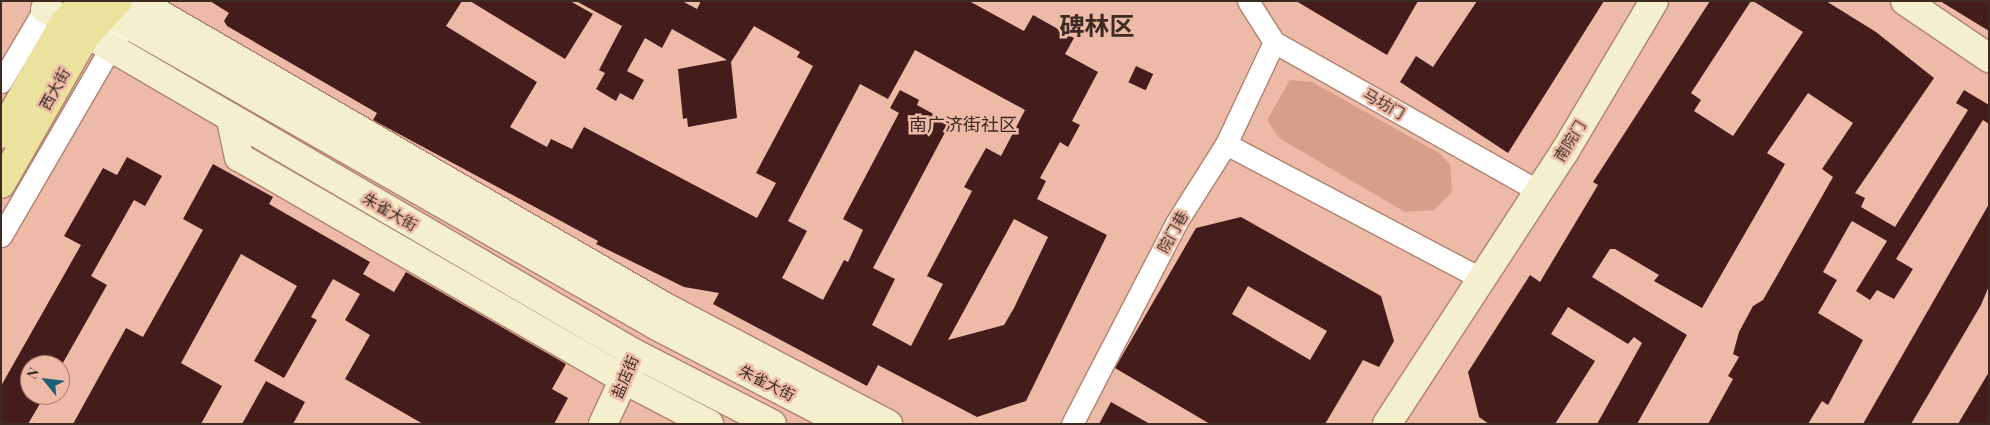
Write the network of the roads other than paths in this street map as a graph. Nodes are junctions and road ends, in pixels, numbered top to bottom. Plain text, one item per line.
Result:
1 (80, 1) edge
2 (1248, 1) edge
3 (1654, 1) edge
4 (1905, 1) edge
5 (116, 5) edge
6 (64, 19) edge
7 (1274, 42) junction
8 (1989, 58) edge
9 (1, 82) edge
10 (231, 120) junction
11 (1, 134) edge
12 (1226, 144) junction
13 (1, 184) edge
14 (1537, 190) junction
15 (1, 236) edge
16 (1482, 279) junction
17 (661, 316) junction
18 (634, 353) junction
19 (627, 381) junction
20 (603, 424) edge
21 (709, 424) edge
22 (772, 424) edge
23 (846, 424) edge
24 (888, 424) edge
25 (1072, 424) edge
26 (1387, 424) edge

1 - 6 main road
2 - 7 street, 马坊门
3 - 14 main road, 南院门
4 - 8 main road
5 - 6 main road, 西大街
5 - 6 street
5 - 17 main road, 朱雀大街
6 - 9 street
6 - 10 main road, 朱雀大街
6 - 11 main road, 西大街
6 - 13 main road, 西大街
6 - 15 street
7 - 12 street, 院门巷
7 - 14 street, 马坊门
10 - 18 main road, 朱雀大街
10 - 19 main road
12 - 16 street
12 - 25 street, 院门巷
14 - 16 main road, 南院门
16 - 26 main road, 南院门
17 - 18 main road, 盐店街
17 - 23 main road, 朱雀大街
17 - 24 main road
18 - 19 main road, 盐店街
18 - 22 main road, 朱雀大街
19 - 20 main road, 盐店街
19 - 21 main road

